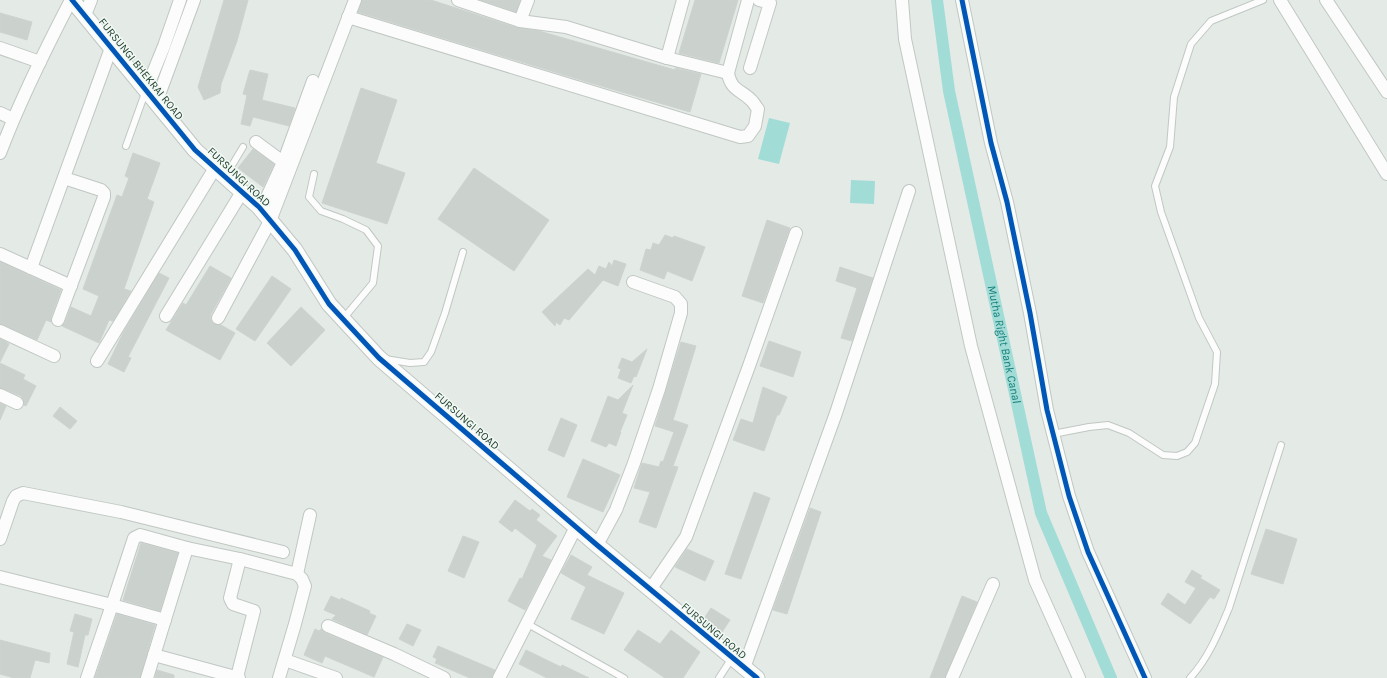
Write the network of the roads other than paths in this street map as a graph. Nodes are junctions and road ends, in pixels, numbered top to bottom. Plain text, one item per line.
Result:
1 (72, 0) edge
2 (91, 0) edge
3 (180, 0) edge
4 (194, 0) edge
5 (355, 0) edge
6 (458, 0) edge
7 (528, 0) edge
8 (683, 0) edge
9 (748, 0) edge
10 (759, 0) edge
11 (902, 0) edge
12 (962, 0) edge
13 (1263, 0) edge
14 (1280, 0) edge
15 (1326, 0) edge
16 (85, 15) junction
17 (348, 17) junction
18 (520, 21) junction
19 (0, 48) edge
20 (111, 48) junction
21 (667, 58) junction
22 (40, 62) junction
23 (750, 68) dead end
24 (728, 73) junction
25 (313, 80) dead end
26 (146, 90) junction
27 (1387, 92) edge
28 (156, 103) junction
29 (0, 113) edge
30 (13, 119) junction
31 (256, 142) dead end
32 (126, 146) dead end
33 (243, 147) dead end
34 (195, 150) joint
35 (0, 153) edge
36 (283, 162) junction
37 (220, 172) junction
38 (314, 174) dead end
39 (1387, 174) edge
40 (64, 178) junction
41 (909, 191) dead end
42 (242, 192) junction
43 (266, 216) junction
44 (796, 233) dead end
45 (463, 252) dead end
46 (0, 254) edge
47 (31, 268) junction
48 (633, 282) dead end
49 (71, 286) junction
50 (166, 316) dead end
51 (218, 318) dead end
52 (343, 319) junction
53 (58, 320) dead end
54 (0, 332) edge
55 (54, 356) dead end
56 (379, 358) junction
57 (97, 361) dead end
58 (0, 395) edge
59 (17, 404) dead end
60 (1054, 434) junction
61 (1281, 445) dead end
62 (310, 515) dead end
63 (576, 527) junction
64 (0, 539) edge
65 (597, 545) junction
66 (187, 548) junction
67 (283, 552) dead end
68 (240, 559) junction
69 (297, 574) junction
70 (0, 577) edge
71 (993, 584) dead end
72 (650, 590) junction
73 (112, 605) junction
74 (165, 620) junction
75 (526, 623) junction
76 (328, 626) dead end
77 (154, 655) junction
78 (732, 658) junction
79 (285, 660) junction
80 (744, 668) junction
81 (87, 678) edge
82 (147, 678) edge
83 (238, 678) edge
84 (278, 678) edge
85 (336, 678) edge
86 (444, 678) edge
87 (498, 678) edge
88 (624, 678) edge
89 (719, 678) edge
90 (757, 678) edge
91 (952, 678) edge
92 (1079, 678) edge
93 (1145, 678) edge
94 (1190, 678) edge

1 - 16 street, FURSUNGI BHEKRAI ROAD
1 - 22 street
2 - 16 street
3 - 26 street
4 - 28 street
5 - 17 street
6 - 18 street
7 - 18 street
8 - 21 street
9 - 24 street
10 - 23 street
11 - 92 street
12 - 60 street
13 - 60 lane
14 - 39 street
15 - 27 street
16 - 20 street, FURSUNGI BHEKRAI ROAD
17 - 24 street
17 - 43 street
18 - 21 street
19 - 22 street
20 - 26 street, FURSUNGI BHEKRAI ROAD
20 - 40 street
21 - 24 street
22 - 30 street
25 - 36 street
26 - 28 street, FURSUNGI BHEKRAI ROAD
26 - 32 lane
28 - 34 street, FURSUNGI BHEKRAI ROAD
29 - 30 street
30 - 35 street
31 - 36 street
33 - 37 lane
34 - 37 street, FURSUNGI ROAD
36 - 43 street
37 - 42 street, FURSUNGI ROAD
37 - 57 street
38 - 52 lane
40 - 47 street
40 - 49 street
41 - 80 street
42 - 43 street, FURSUNGI ROAD
42 - 50 street
43 - 51 street
43 - 52 street, FURSUNGI ROAD
44 - 72 street
45 - 56 lane
46 - 47 street
47 - 49 street
48 - 65 street
49 - 53 street
52 - 56 street, FURSUNGI ROAD
54 - 55 street
56 - 63 street, FURSUNGI ROAD
58 - 59 street
60 - 93 street
61 - 94 lane
62 - 69 street
63 - 65 street, FURSUNGI ROAD
63 - 75 street
64 - 67 street
65 - 72 street, FURSUNGI ROAD
66 - 68 street
66 - 73 street
66 - 74 street
68 - 69 street
68 - 83 street
69 - 79 street
70 - 73 street
71 - 91 street
72 - 78 street, FURSUNGI ROAD
73 - 74 street
73 - 81 street
74 - 77 street
75 - 87 street
75 - 88 lane
76 - 86 street
77 - 82 street
77 - 83 street
78 - 80 street, FURSUNGI ROAD
78 - 89 lane
79 - 84 street
79 - 85 street
80 - 90 street, FURSUNGI ROAD

